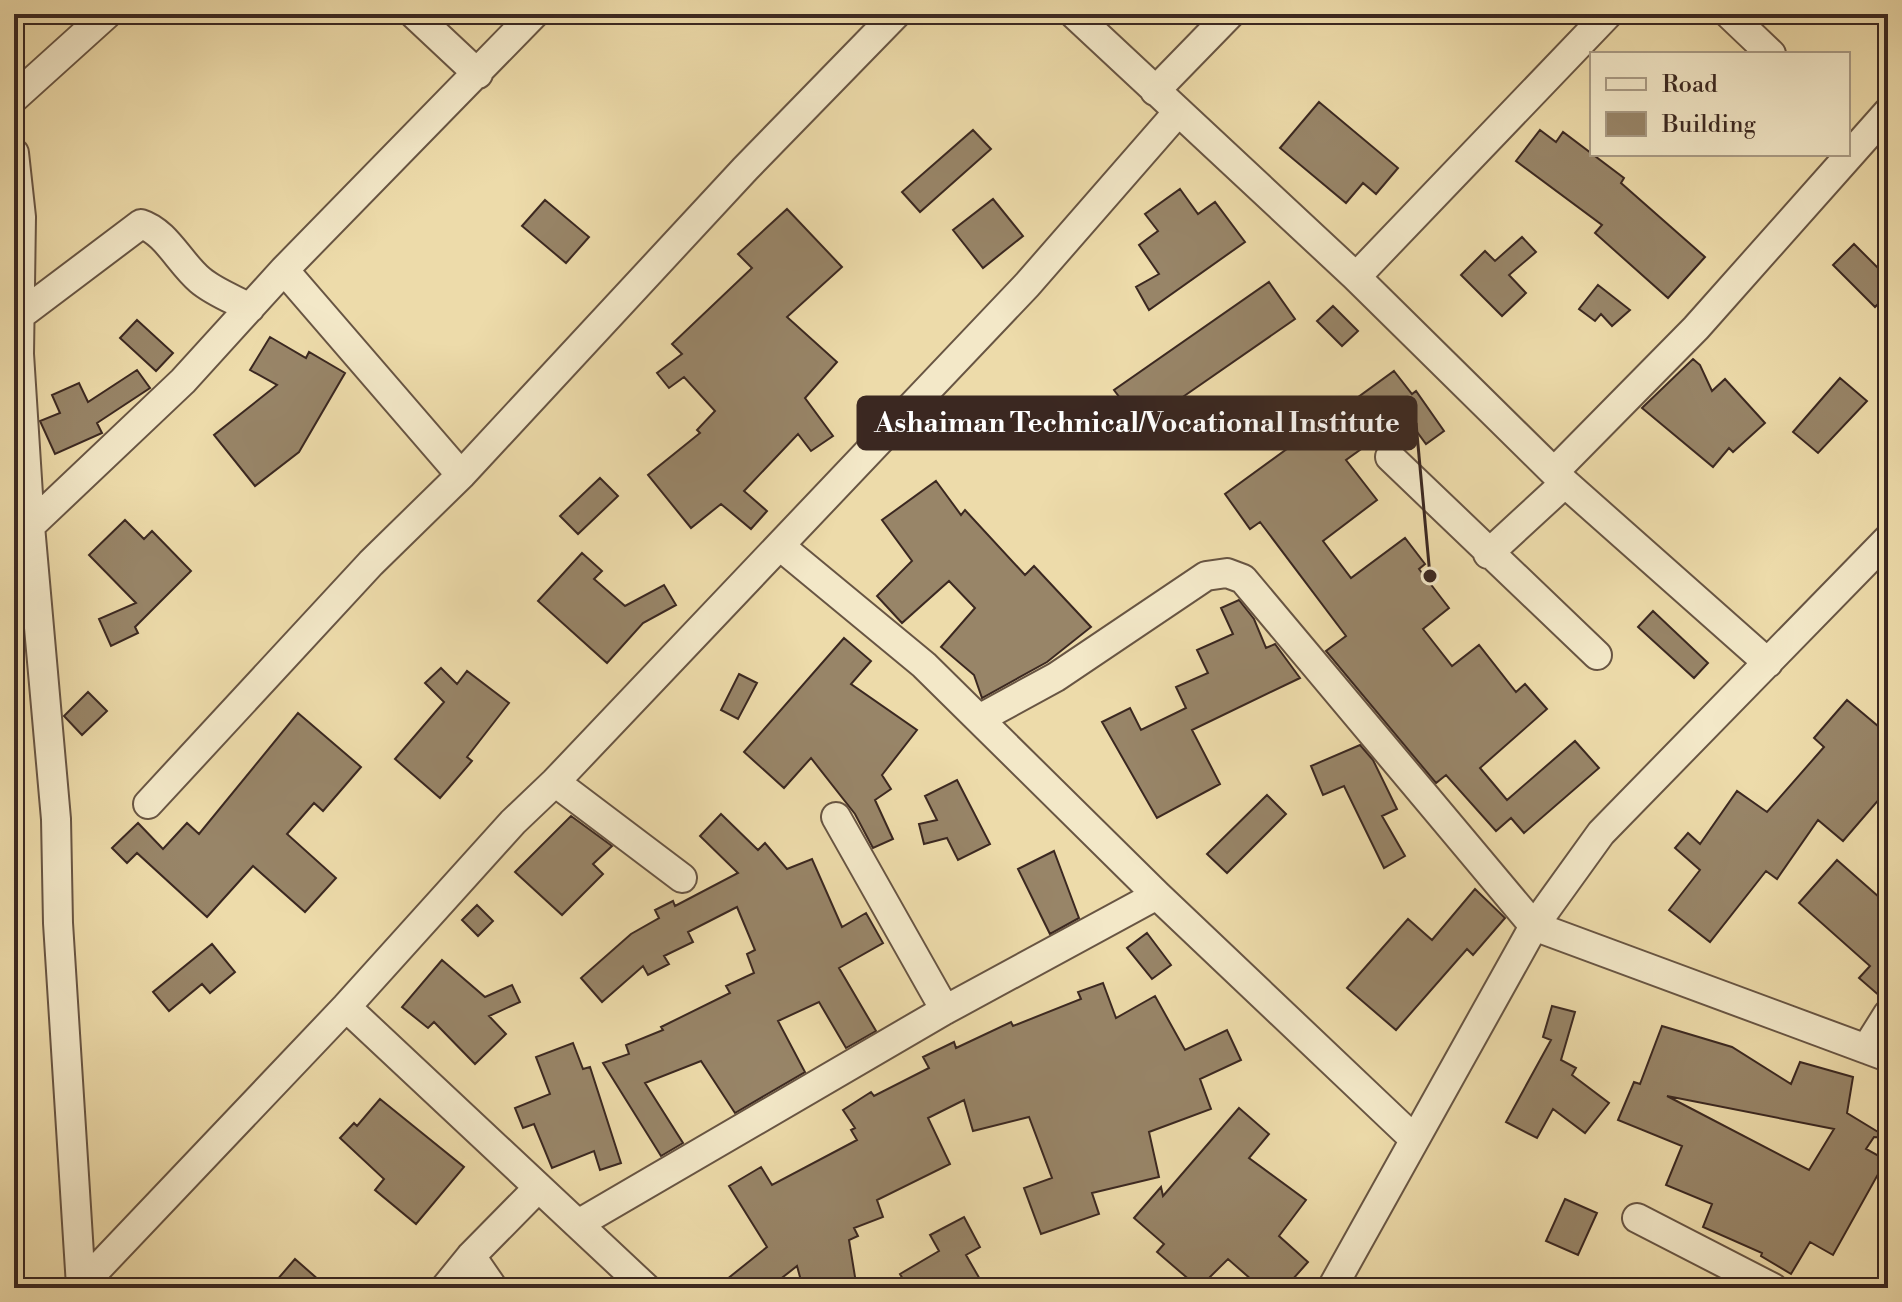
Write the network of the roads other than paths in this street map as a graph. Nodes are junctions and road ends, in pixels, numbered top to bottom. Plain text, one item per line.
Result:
1 (107, 14) edge
2 (414, 14) edge
3 (534, 14) edge
4 (896, 14) edge
5 (1074, 14) edge
6 (1230, 14) edge
7 (1608, 14) edge
8 (1729, 14) edge
9 (1769, 52) edge
10 (478, 74) junction
11 (1155, 91) junction
12 (14, 98) edge
13 (1178, 112) junction
14 (1888, 112) edge
15 (1854, 135) edge
16 (14, 153) edge
17 (1837, 156) edge
18 (284, 270) junction
19 (1356, 277) junction
20 (250, 308) junction
21 (19, 316) junction
22 (1390, 457) dead end
23 (461, 475) junction
24 (1560, 477) junction
25 (30, 526) junction
26 (1888, 539) edge
27 (780, 546) junction
28 (1488, 554) junction
29 (1597, 655) dead end
30 (1768, 663) junction
31 (979, 719) junction
32 (555, 782) junction
33 (148, 804) dead end
34 (836, 817) dead end
35 (682, 878) dead end
36 (1157, 895) junction
37 (1534, 926) junction
38 (346, 1007) junction
39 (945, 1010) junction
40 (1888, 1014) edge
41 (1877, 1053) edge
42 (1413, 1138) junction
43 (538, 1188) junction
44 (1637, 1218) dead end
45 (578, 1224) junction
46 (471, 1256) junction
47 (80, 1287) edge
48 (445, 1288) edge
49 (493, 1288) edge
50 (646, 1288) edge
51 (1332, 1288) edge
52 (1773, 1288) edge

1 - 12 street
2 - 10 street
3 - 10 street
4 - 23 street
5 - 11 street
6 - 11 street
7 - 19 street
8 - 9 street
10 - 18 street
11 - 13 street
13 - 19 street
13 - 27 street
14 - 15 street
16 - 21 street
17 - 24 street
18 - 20 street
18 - 23 street
19 - 24 street
20 - 21 street
20 - 25 street
21 - 25 street
22 - 28 street
23 - 33 street
24 - 28 street
24 - 30 street
25 - 47 street
26 - 30 street
27 - 31 street
27 - 32 street
28 - 29 street
30 - 37 street
31 - 36 street
31 - 37 street
32 - 35 street
32 - 38 street
34 - 39 street
36 - 39 street
36 - 42 street
37 - 41 street
37 - 42 street
38 - 43 street
38 - 47 street
39 - 45 street
40 - 41 street
42 - 51 street
43 - 45 street
43 - 46 street
44 - 52 street
45 - 50 street
46 - 48 street
46 - 49 street

